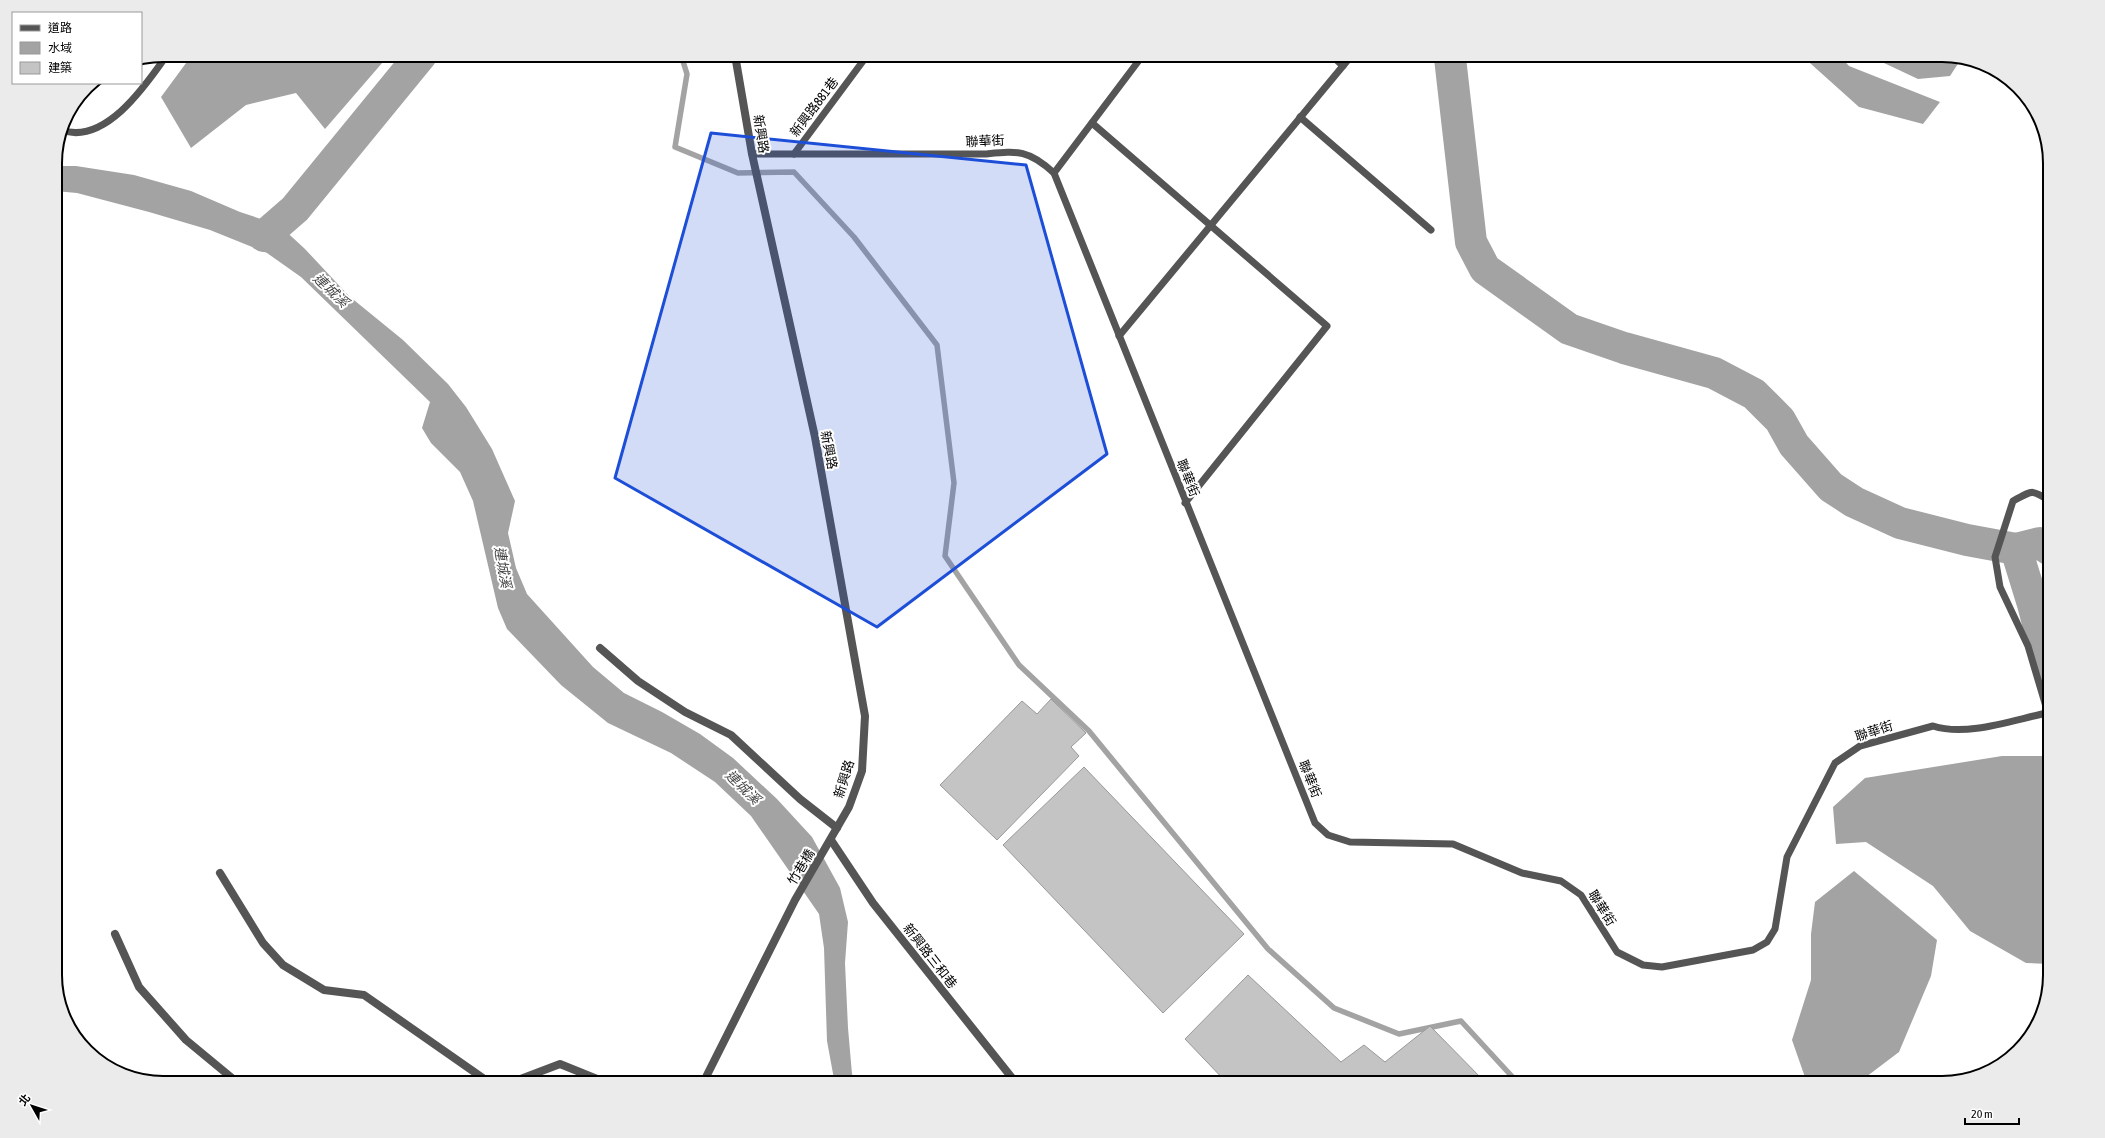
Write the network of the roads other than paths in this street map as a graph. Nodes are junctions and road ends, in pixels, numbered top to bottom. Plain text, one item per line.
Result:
1 (162, 62) edge
2 (736, 62) edge
3 (861, 62) edge
4 (1138, 62) edge
5 (1339, 62) edge
6 (1346, 62) edge
7 (1343, 66) junction
8 (1300, 117) junction
9 (1092, 123) junction
10 (68, 131) edge
11 (794, 154) junction
12 (753, 157) junction
13 (1054, 173) junction
14 (1210, 225) junction
15 (1431, 230) dead end
16 (1118, 336) junction
17 (2043, 496) edge
18 (1185, 503) junction
19 (600, 648) dead end
20 (2043, 698) edge
21 (2043, 717) edge
22 (837, 828) junction
23 (829, 843) junction
24 (220, 873) dead end
25 (115, 934) dead end
26 (230, 1076) edge
27 (480, 1076) edge
28 (528, 1076) edge
29 (590, 1076) edge
30 (707, 1076) edge
31 (1010, 1076) edge

1 - 10 lane
2 - 12 street, 新興路
3 - 11 lane, 新興路881巷
4 - 9 lane
5 - 7 lane
6 - 7 lane
7 - 8 lane
8 - 14 lane
8 - 15 lane
9 - 13 lane
9 - 14 lane
11 - 12 lane, 聯華街
11 - 13 lane, 聯華街
12 - 22 street, 新興路
13 - 16 lane, 聯華街
14 - 16 lane
14 - 18 lane
16 - 18 lane, 聯華街
17 - 20 lane
18 - 21 lane, 聯華街
19 - 22 street
22 - 23 street, 新興路
23 - 30 street, 竹巷橋
23 - 31 street, 新興路三和巷
24 - 27 street
25 - 26 street
28 - 29 street

